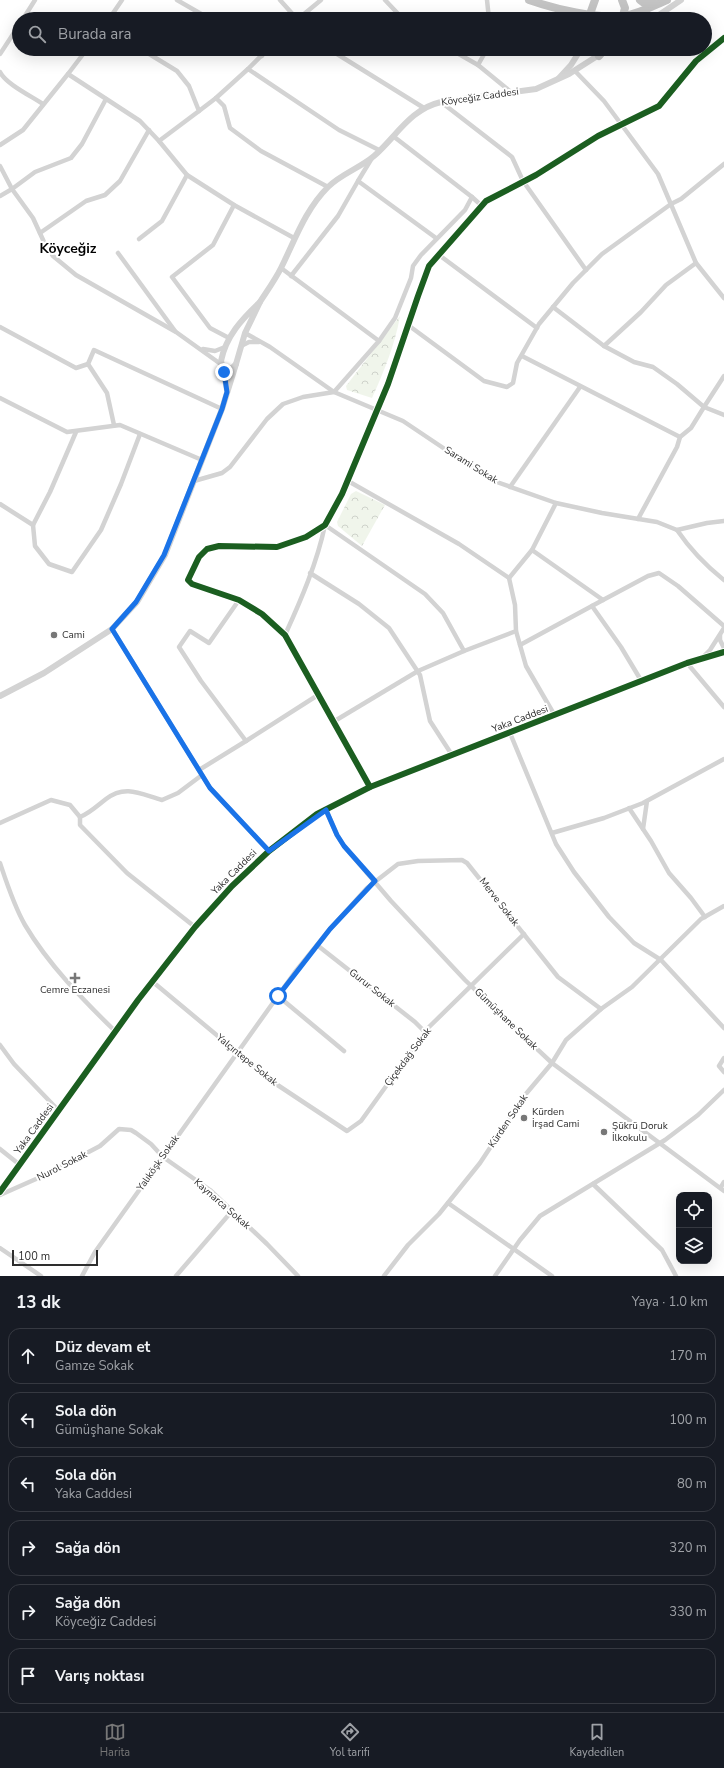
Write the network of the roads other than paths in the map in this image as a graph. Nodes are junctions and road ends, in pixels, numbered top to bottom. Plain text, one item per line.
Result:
1 (35, 0) edge
2 (122, 0) edge
3 (177, 0) edge
4 (280, 0) edge
5 (321, 0) edge
6 (385, 0) edge
7 (487, 0) edge
8 (529, 0) edge
9 (595, 0) edge
10 (622, 0) edge
11 (640, 0) edge
12 (667, 0) edge
13 (681, 0) edge
14 (657, 4) junction
15 (568, 11) joint
16 (27, 12) edge
17 (114, 12) edge
18 (198, 12) edge
19 (291, 12) edge
20 (307, 12) edge
21 (396, 12) edge
22 (488, 12) edge
23 (572, 12) edge
24 (591, 12) edge
25 (624, 12) edge
26 (639, 12) edge
27 (663, 12) edge
28 (12, 35) edge
29 (724, 38) edge
30 (712, 48) edge
31 (0, 54) edge
32 (82, 56) edge
33 (152, 56) edge
34 (262, 56) edge
35 (340, 56) edge
36 (462, 56) edge
37 (483, 56) edge
38 (577, 56) edge
39 (599, 56) edge
40 (702, 56) edge
41 (478, 65) junction
42 (248, 70) junction
43 (575, 71) junction
44 (0, 72) edge
45 (68, 74) junction
46 (554, 81) junction
47 (511, 92) junction
48 (216, 98) junction
49 (106, 99) junction
50 (441, 102) junction
51 (43, 104) junction
52 (424, 108) junction
53 (199, 111) junction
54 (622, 125) junction
55 (149, 130) junction
56 (393, 136) junction
57 (159, 141) junction
58 (0, 145) edge
59 (380, 150) junction
60 (373, 157) junction
61 (724, 164) edge
62 (0, 166) edge
63 (187, 175) junction
64 (358, 181) junction
65 (523, 181) junction
66 (328, 187) junction
67 (12, 189) junction
68 (0, 196) edge
69 (472, 197) junction
70 (234, 204) junction
71 (671, 204) junction
72 (482, 206) junction
73 (40, 233) junction
74 (294, 238) junction
75 (436, 238) junction
76 (139, 239) dead end
77 (118, 252) dead end
78 (439, 255) junction
79 (696, 263) junction
80 (281, 268) junction
81 (586, 270) junction
82 (291, 276) junction
83 (723, 295) edge
84 (260, 302) junction
85 (553, 307) junction
86 (408, 325) junction
87 (0, 327) edge
88 (537, 328) junction
89 (234, 331) junction
90 (176, 332) junction
91 (245, 333) junction
92 (229, 338) junction
93 (379, 341) junction
94 (263, 342) junction
95 (243, 345) junction
96 (604, 346) junction
97 (225, 347) junction
98 (199, 348) junction
99 (522, 356) junction
100 (88, 364) junction
101 (236, 364) junction
102 (222, 366) junction
103 (724, 376) edge
104 (580, 387) junction
105 (227, 392) junction
106 (334, 392) junction
107 (0, 398) edge
108 (704, 407) junction
109 (222, 409) junction
110 (376, 410) junction
111 (724, 415) edge
112 (114, 425) junction
113 (76, 432) junction
114 (140, 434) junction
115 (680, 437) junction
116 (202, 460) junction
117 (194, 481) junction
118 (348, 481) junction
119 (510, 487) junction
120 (556, 503) junction
121 (0, 504) edge
122 (638, 519) junction
123 (724, 521) edge
124 (33, 525) junction
125 (325, 525) junction
126 (677, 530) junction
127 (532, 550) junction
128 (310, 572) junction
129 (509, 578) junction
130 (724, 580) edge
131 (239, 600) junction
132 (603, 600) junction
133 (592, 606) junction
134 (724, 627) edge
135 (112, 629) junction
136 (516, 631) junction
137 (285, 634) junction
138 (720, 634) junction
139 (520, 645) junction
140 (724, 648) edge
141 (464, 651) junction
142 (724, 652) edge
143 (699, 661) junction
144 (687, 663) junction
145 (418, 672) junction
146 (642, 682) junction
147 (0, 696) edge
148 (318, 696) junction
149 (724, 707) edge
150 (555, 716) junction
151 (333, 722) junction
152 (510, 733) junction
153 (246, 741) junction
154 (452, 755) junction
155 (724, 759) edge
156 (199, 770) junction
157 (202, 775) junction
158 (370, 787) junction
159 (647, 801) junction
160 (629, 808) junction
161 (326, 810) junction
162 (80, 817) junction
163 (0, 823) edge
164 (642, 829) junction
165 (552, 833) junction
166 (269, 851) junction
167 (0, 863) edge
168 (375, 881) junction
169 (724, 906) edge
170 (705, 917) junction
171 (196, 927) junction
172 (524, 934) junction
173 (317, 945) junction
174 (660, 960) junction
175 (153, 982) junction
176 (471, 986) junction
177 (278, 996) junction
178 (601, 1009) junction
179 (724, 1028) edge
180 (116, 1032) junction
181 (425, 1032) junction
182 (0, 1045) edge
183 (344, 1051) dead end
184 (237, 1052) junction
185 (724, 1058) edge
186 (552, 1063) junction
187 (724, 1072) edge
188 (724, 1090) edge
189 (59, 1111) junction
190 (119, 1129) joint
191 (346, 1131) joint
192 (659, 1144) junction
193 (0, 1148) edge
194 (163, 1157) junction
195 (20, 1166) junction
196 (724, 1182) edge
197 (593, 1184) junction
198 (722, 1189) edge
199 (0, 1192) edge
200 (0, 1195) edge
201 (448, 1203) junction
202 (232, 1211) junction
203 (0, 1248) edge
204 (514, 1249) junction
205 (41, 1276) edge
206 (82, 1276) edge
207 (176, 1276) edge
208 (298, 1276) edge
209 (384, 1276) edge
210 (495, 1276) edge
211 (552, 1276) edge
212 (676, 1276) edge

1 - 16 street
2 - 17 street
3 - 18 street
4 - 19 street
5 - 20 street
6 - 21 street
7 - 22 street
8 - 15 highway
9 - 24 highway
10 - 25 highway
11 - 14 highway
12 - 14 highway
13 - 27 street
14 - 26 highway
15 - 23 highway
28 - 31 street
29 - 30 street
32 - 45 street
33 - 53 street
34 - 42 street
35 - 52 street
36 - 41 street
37 - 41 street
38 - 46 street, Köyceğiz Caddesi
39 - 43 street, Köyceğiz Caddesi
40 - 54 street
41 - 47 street
42 - 48 street
42 - 59 street
43 - 46 street, Köyceğiz Caddesi
43 - 54 street
44 - 51 street
45 - 49 street
45 - 51 street
46 - 47 street, Köyceğiz Caddesi
47 - 50 street, Köyceğiz Caddesi
48 - 53 street
48 - 66 street
49 - 55 street
49 - 67 street
50 - 52 street, Köyceğiz Caddesi
50 - 65 street
51 - 58 street
52 - 56 street, Köyceğiz Caddesi
53 - 57 street
54 - 65 street
54 - 71 street
55 - 57 street
55 - 73 street
56 - 59 street, Köyceğiz Caddesi
56 - 69 street
57 - 63 street
59 - 60 street, Köyceğiz Caddesi
60 - 64 street
60 - 66 street, Köyceğiz Caddesi
61 - 71 street
62 - 67 street
63 - 70 street
63 - 76 street
64 - 75 street
64 - 82 street
65 - 72 street
65 - 81 street
66 - 74 street, Köyceğiz Caddesi
67 - 68 street
67 - 73 street
69 - 72 street
69 - 75 street
70 - 74 street
70 - 92 street
71 - 79 street
71 - 81 street
72 - 78 street
73 - 90 street
74 - 80 street, Köyceğiz Caddesi
75 - 93 street
77 - 90 street
78 - 86 street
78 - 88 street
79 - 83 street
79 - 96 street
80 - 82 street
80 - 84 street, Köyceğiz Caddesi
81 - 85 street
82 - 93 street
84 - 89 street, Köyceğiz Caddesi
84 - 91 street, Köyceğiz Caddesi
85 - 88 street
85 - 96 street
86 - 99 street
86 - 110 street
87 - 100 street
88 - 99 street
89 - 91 street
89 - 92 street, Köyceğiz Caddesi
90 - 98 street
91 - 94 street, Sarami Sokak
91 - 95 street, Köyceğiz Caddesi
92 - 97 street, Köyceğiz Caddesi
93 - 106 street
94 - 95 street
94 - 106 street, Sarami Sokak
95 - 101 street, Köyceğiz Caddesi
96 - 108 street
97 - 98 street
97 - 102 street, Köyceğiz Caddesi
98 - 102 street
99 - 104 street
100 - 109 street
100 - 112 street
101 - 102 street
101 - 105 street
102 - 105 street
103 - 108 street
104 - 115 street
104 - 119 street
105 - 109 street
106 - 110 street, Sarami Sokak
106 - 117 street
107 - 113 street
108 - 111 street
108 - 115 street
109 - 116 street
110 - 118 street
110 - 119 street, Sarami Sokak
112 - 113 street
112 - 114 street
113 - 124 street
114 - 116 street
114 - 124 street
115 - 122 street
116 - 117 street
117 - 135 street
118 - 125 street
118 - 129 street
119 - 120 street, Sarami Sokak
120 - 122 street, Sarami Sokak
120 - 127 street
121 - 124 street
122 - 126 street, Sarami Sokak
123 - 126 street
125 - 128 street
125 - 131 street
125 - 141 street
126 - 130 street
127 - 129 street
127 - 132 street
128 - 137 street
128 - 145 street
129 - 136 street
131 - 137 street
131 - 153 street
132 - 133 street
132 - 134 street
133 - 139 street
133 - 146 street
134 - 138 street
135 - 147 street
135 - 156 street
136 - 139 street
136 - 141 street
137 - 148 street
138 - 140 street
138 - 143 street
139 - 150 street
141 - 145 street
142 - 143 street, Yaka Caddesi
143 - 144 street, Yaka Caddesi
144 - 146 street, Yaka Caddesi
144 - 149 street
145 - 151 street
145 - 154 street
146 - 150 street, Yaka Caddesi
148 - 151 street
148 - 153 street
150 - 152 street, Yaka Caddesi
151 - 158 street
152 - 154 street, Yaka Caddesi
152 - 165 street
153 - 156 street
154 - 158 street, Yaka Caddesi
155 - 159 street
156 - 157 street
157 - 162 street
157 - 166 street
158 - 161 street, Yaka Caddesi
159 - 160 street
159 - 164 street
160 - 164 street
160 - 165 street
161 - 166 street, Yaka Caddesi
161 - 168 street, Gümüşhane Sokak
162 - 163 street
162 - 171 street
164 - 170 street
165 - 174 street
166 - 171 street, Yaka Caddesi
167 - 180 street
168 - 172 street, Merve Sokak
168 - 173 street, Yalıköşk Sokak
168 - 176 street, Gümüşhane Sokak
169 - 170 street, Kürden Sokak
170 - 174 street, Kürden Sokak
171 - 175 street, Yaka Caddesi
172 - 176 street, Çiçekdağ Sokak
172 - 178 street, Merve Sokak
173 - 177 street, Yalıköşk Sokak
173 - 181 street, Gurur Sokak
174 - 178 street, Kürden Sokak
174 - 179 street
175 - 180 street, Yaka Caddesi
175 - 184 street, Yalçıntepe Sokak
176 - 181 street, Çiçekdağ Sokak
176 - 186 street, Gümüşhane Sokak
177 - 183 street
177 - 184 street, Yalıköşk Sokak
178 - 186 street, Kürden Sokak
180 - 189 street, Yaka Caddesi
181 - 191 street, Çiçekdağ Sokak
182 - 189 street
184 - 191 street, Yalçıntepe Sokak
184 - 194 street, Yalıköşk Sokak
185 - 187 street
186 - 192 street, Gümüşhane Sokak
186 - 201 street, Kürden Sokak
188 - 192 street
189 - 195 street, Yaka Caddesi
190 - 194 street, Kaynarca Sokak
190 - 200 street, Nurol Sokak
192 - 197 street
192 - 198 street, Gümüşhane Sokak
193 - 195 street
194 - 202 street, Kaynarca Sokak
194 - 206 street, Yalıköşk Sokak
195 - 199 street, Yaka Caddesi
196 - 198 street
197 - 204 street
197 - 212 street
201 - 204 street
201 - 209 street, Kürden Sokak
202 - 207 street
202 - 208 street, Kaynarca Sokak
203 - 205 street
204 - 210 street
204 - 211 street

